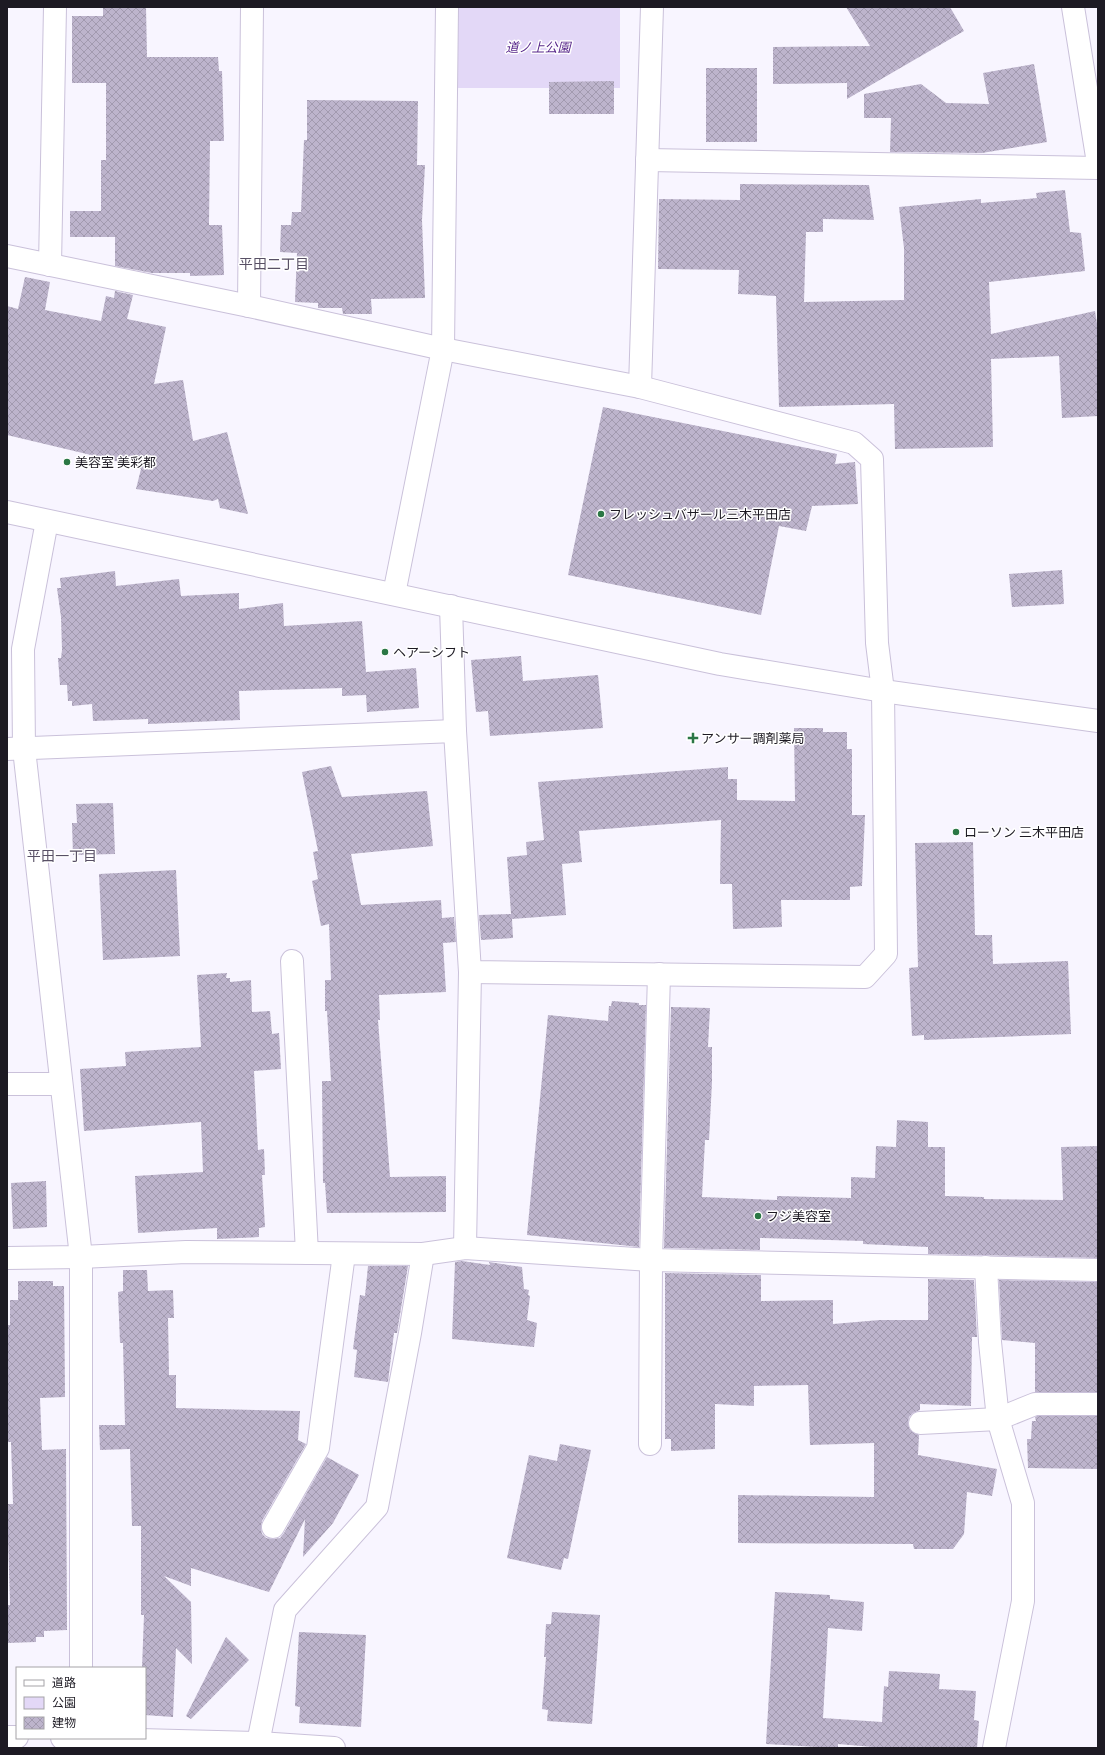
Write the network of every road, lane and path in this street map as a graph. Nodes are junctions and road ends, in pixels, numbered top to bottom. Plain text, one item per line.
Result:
1 (55, 7) edge
2 (252, 7) edge
3 (447, 7) edge
4 (652, 7) edge
5 (1073, 7) edge
6 (647, 160) junction
7 (1098, 163) edge
8 (1098, 168) edge
9 (7, 256) edge
10 (50, 265) junction
11 (249, 306) junction
12 (443, 349) junction
13 (640, 386) junction
14 (7, 512) edge
15 (47, 521) junction
16 (394, 594) junction
17 (451, 606) junction
18 (883, 691) junction
19 (1098, 721) edge
20 (455, 731) junction
21 (16, 749) edge
22 (292, 961) dead end
23 (470, 972) junction
24 (659, 974) junction
25 (7, 1084) edge
26 (61, 1084) junction
27 (465, 1248) junction
28 (307, 1254) junction
29 (344, 1254) junction
30 (423, 1254) junction
31 (81, 1257) junction
32 (7, 1258) edge
33 (651, 1260) junction
34 (986, 1267) junction
35 (1098, 1270) edge
36 (1098, 1404) edge
37 (998, 1419) junction
38 (920, 1423) dead end
39 (650, 1444) dead end
40 (273, 1527) dead end
41 (81, 1667) edge
42 (103, 1739) edge
43 (258, 1746) edge
44 (334, 1748) edge
45 (994, 1748) edge

1 - 10 street
2 - 11 street
3 - 12 street
4 - 6 street
5 - 7 street
6 - 8 street
6 - 13 street
9 - 10 street
10 - 11 street
11 - 12 street
12 - 13 street
12 - 16 street
13 - 18 street
14 - 15 street
15 - 16 street
15 - 21 street
16 - 17 street
17 - 18 street
17 - 20 street
18 - 19 street
18 - 24 street
20 - 21 street
20 - 23 street
21 - 26 street
22 - 28 street
23 - 24 street
23 - 27 street
24 - 33 street
25 - 26 street
26 - 31 street
27 - 30 street
27 - 33 street
28 - 29 street
28 - 31 street
29 - 30 street
29 - 40 street
30 - 43 street
31 - 32 street
31 - 41 street
33 - 34 street
33 - 39 street
34 - 35 street
34 - 37 street
36 - 37 street
37 - 38 street
37 - 45 street
42 - 43 street
43 - 44 street

